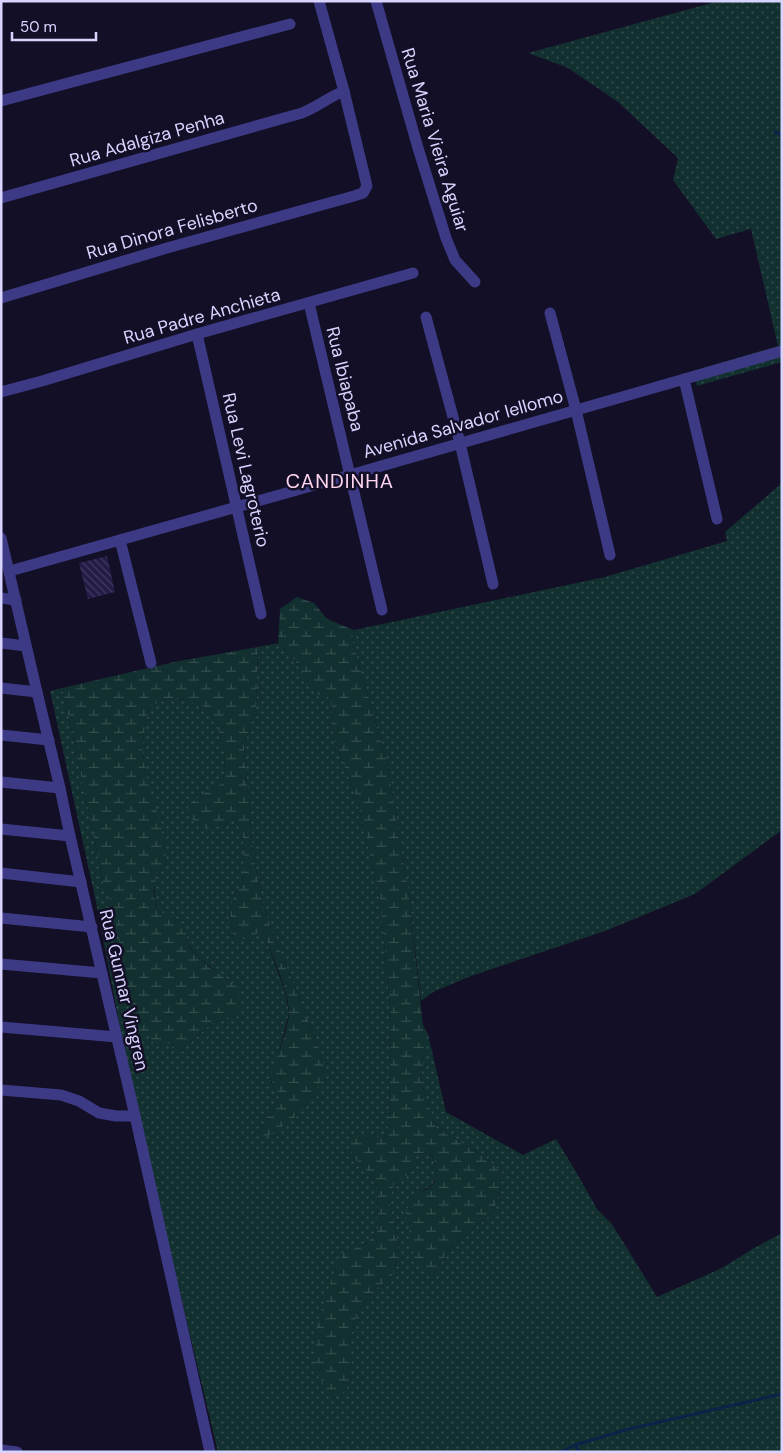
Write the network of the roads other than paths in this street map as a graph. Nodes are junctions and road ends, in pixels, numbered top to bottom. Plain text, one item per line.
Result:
1 (319, 1) edge
2 (376, 1) edge
3 (290, 24) dead end
4 (344, 91) junction
5 (1, 101) edge
6 (1, 198) edge
7 (413, 273) dead end
8 (475, 282) dead end
9 (1, 298) edge
10 (309, 303) junction
11 (550, 313) dead end
12 (426, 317) dead end
13 (197, 334) junction
14 (782, 351) edge
15 (684, 379) junction
16 (1, 392) edge
17 (576, 410) junction
18 (460, 443) junction
19 (350, 475) junction
20 (237, 507) junction
21 (718, 519) dead end
22 (1, 538) edge
23 (120, 540) junction
24 (610, 555) dead end
25 (10, 570) junction
26 (493, 584) dead end
27 (1, 598) edge
28 (16, 600) junction
29 (382, 610) dead end
30 (261, 614) dead end
31 (1, 643) edge
32 (26, 646) junction
33 (151, 663) dead end
34 (1, 688) edge
35 (37, 692) junction
36 (1, 735) edge
37 (49, 740) junction
38 (1, 782) edge
39 (60, 788) junction
40 (1, 828) edge
41 (70, 836) junction
42 (1, 873) edge
43 (81, 882) junction
44 (1, 918) edge
45 (92, 927) junction
46 (1, 964) edge
47 (102, 973) junction
48 (1, 1027) edge
49 (117, 1038) junction
50 (1, 1090) edge
51 (135, 1116) junction
52 (1, 1450) edge
53 (17, 1452) edge
54 (210, 1452) edge

1 - 4 street
2 - 8 street, Rua Maria Vieira Aguiar
3 - 5 street
4 - 6 street, Rua Adalgiza Penha
4 - 9 street, Rua Dinora Felisberto
7 - 10 street, Rua Padre Anchieta
10 - 13 street, Rua Padre Anchieta
10 - 19 street, Rua Ibiapaba
11 - 17 street
12 - 18 street
13 - 16 street, Rua Padre Anchieta
13 - 20 street, Rua Levi Lagroterio
14 - 15 street, Avenida Salvador Iellomo
15 - 17 street, Avenida Salvador Iellomo
15 - 21 street
17 - 18 street, Avenida Salvador Iellomo
17 - 24 street
18 - 19 street, Avenida Salvador Iellomo
18 - 26 street
19 - 20 street, Avenida Salvador Iellomo
19 - 29 street, Rua Ibiapaba
20 - 23 street, Avenida Salvador Iellomo
20 - 30 street, Rua Levi Lagroterio
22 - 25 street, Rua Gunnar Vingren
23 - 25 street, Avenida Salvador Iellomo
23 - 33 street
25 - 28 street, Rua Gunnar Vingren
27 - 28 street
28 - 32 street, Rua Gunnar Vingren
31 - 32 street
32 - 35 street, Rua Gunnar Vingren
34 - 35 street
35 - 37 street, Rua Gunnar Vingren
36 - 37 street
37 - 39 street, Rua Gunnar Vingren
38 - 39 street
39 - 41 street, Rua Gunnar Vingren
40 - 41 street
41 - 43 street, Rua Gunnar Vingren
42 - 43 street
43 - 45 street, Rua Gunnar Vingren
44 - 45 street
45 - 47 street, Rua Gunnar Vingren
46 - 47 street
47 - 49 street, Rua Gunnar Vingren
48 - 49 street
49 - 51 street, Rua Gunnar Vingren
50 - 51 street
51 - 54 street, Rua Gunnar Vingren
52 - 53 street

